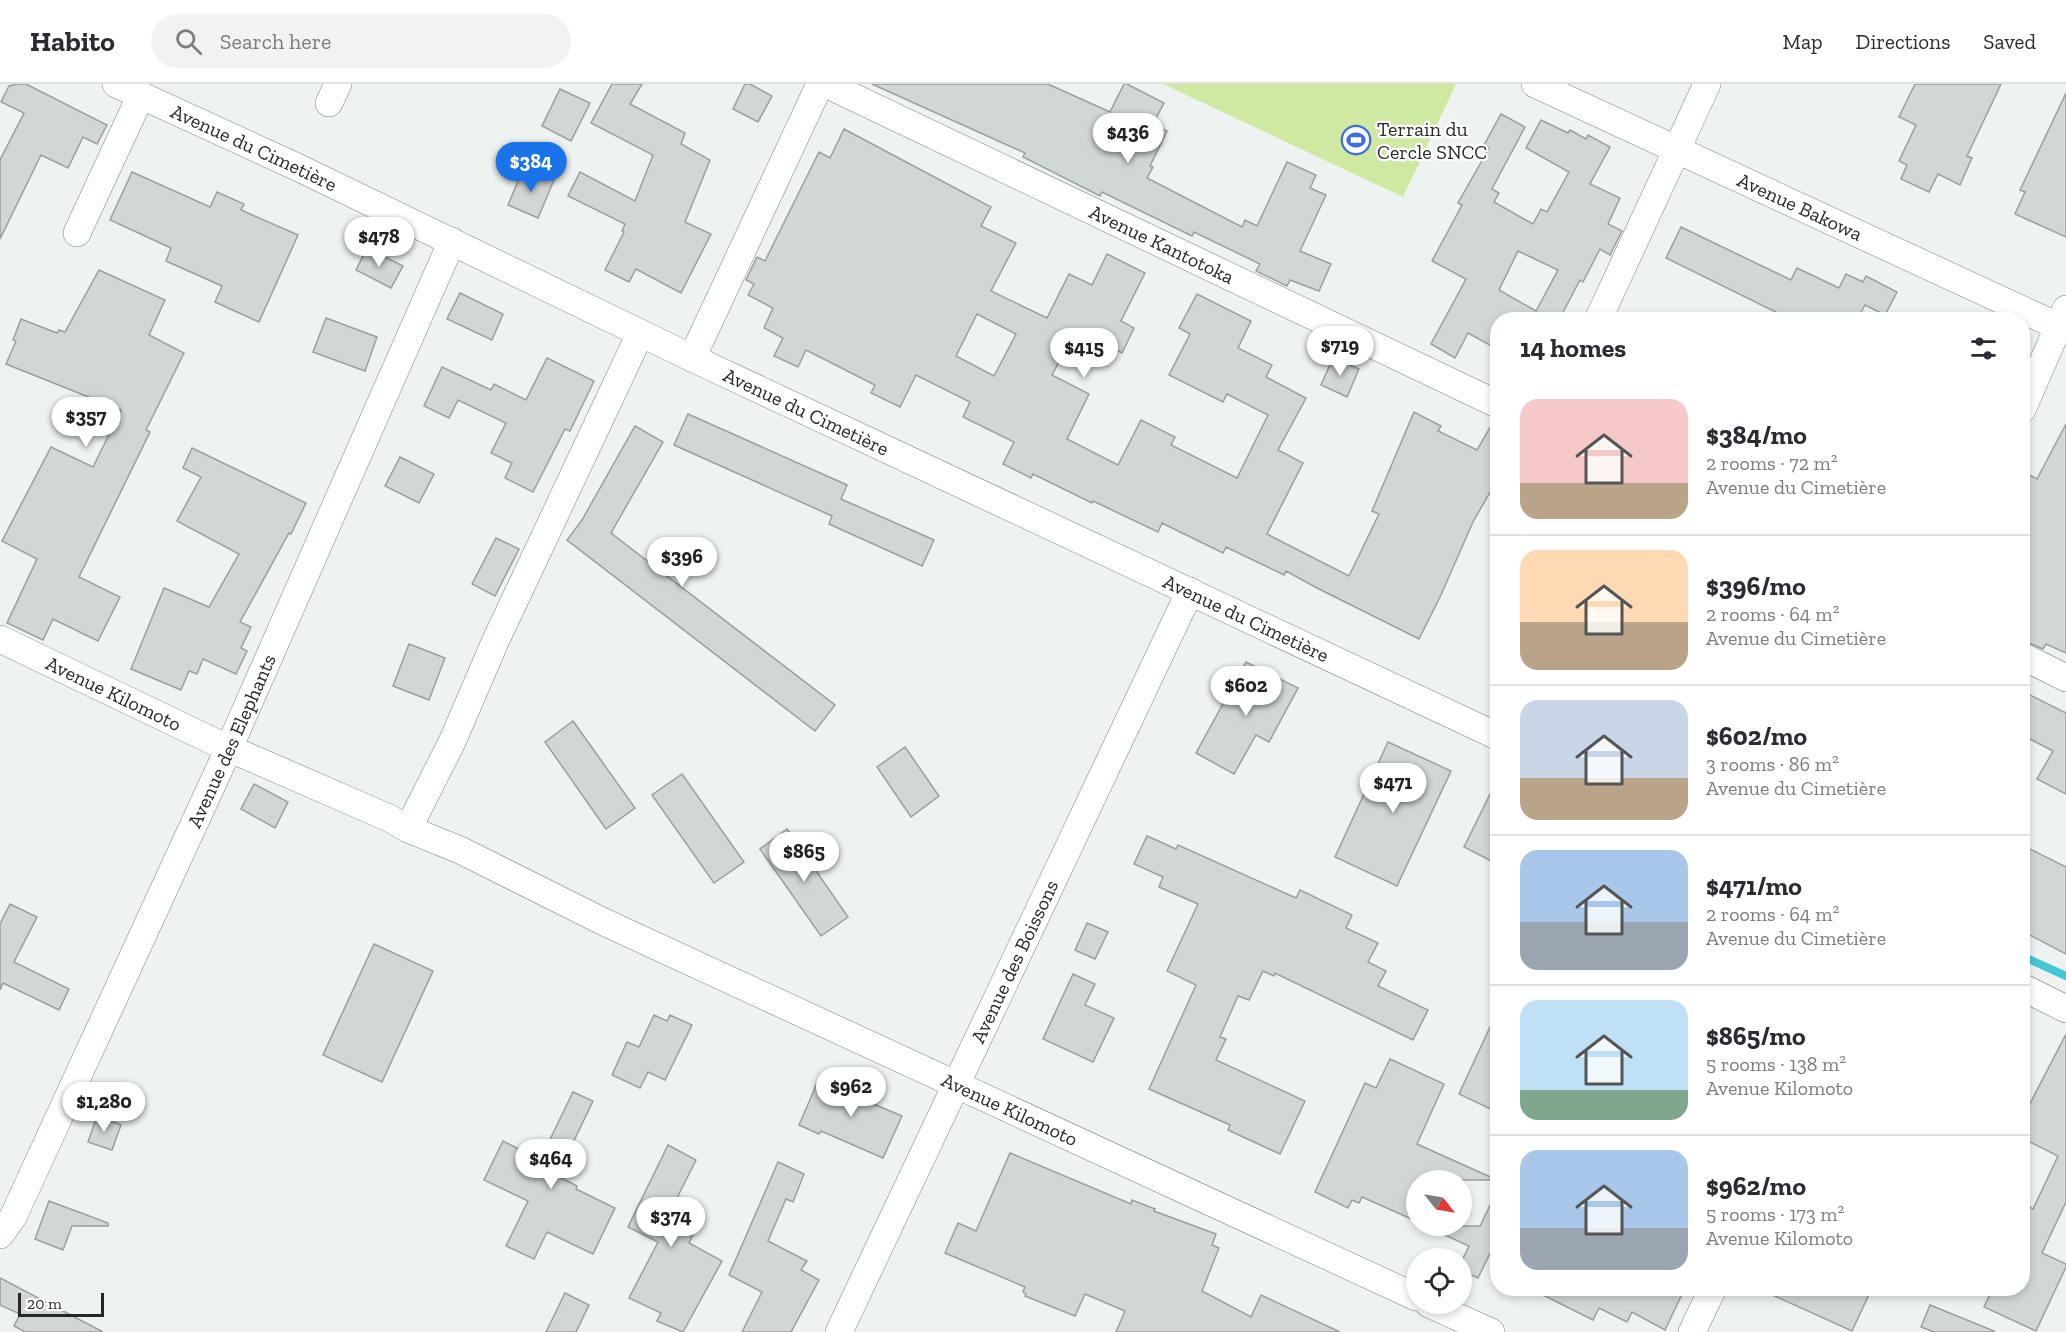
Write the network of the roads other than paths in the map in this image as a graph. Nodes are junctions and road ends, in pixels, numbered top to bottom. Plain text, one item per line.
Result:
1 (116, 84) edge
2 (820, 84) edge
3 (826, 84) edge
4 (1535, 84) edge
5 (1707, 84) edge
6 (141, 95) junction
7 (1676, 150) junction
8 (77, 233) dead end
9 (452, 242) junction
10 (1602, 312) edge
11 (2063, 322) edge
12 (640, 334) junction
13 (692, 358) junction
14 (2030, 393) edge
15 (1490, 401) edge
16 (1190, 591) junction
17 (0, 639) edge
18 (2030, 660) edge
19 (2066, 678) edge
20 (1490, 733) edge
21 (229, 748) junction
22 (408, 828) junction
23 (2030, 991) edge
24 (2066, 1009) edge
25 (956, 1084) junction
26 (0, 1235) edge
27 (1406, 1292) edge
28 (1709, 1296) edge
29 (1451, 1314) edge
30 (839, 1332) edge
31 (1491, 1332) edge
32 (1692, 1332) edge

1 - 6 street, Avenue du Cimetière
2 - 13 street
3 - 15 street, Avenue Kantotoka
4 - 7 street, Avenue Bakowa
5 - 7 street
6 - 8 street
6 - 9 street, Avenue du Cimetière
7 - 10 street
7 - 11 street, Avenue Bakowa
9 - 12 street, Avenue du Cimetière
9 - 21 street, Avenue des Elephants
11 - 14 street
12 - 13 street, Avenue du Cimetière
12 - 22 street
13 - 16 street, Avenue du Cimetière
16 - 20 street, Avenue du Cimetière
16 - 25 street, Avenue des Boissons
17 - 21 street, Avenue Kilomoto
18 - 19 street
21 - 22 street, Avenue Kilomoto
21 - 26 street, Avenue des Elephants
22 - 25 street, Avenue Kilomoto
23 - 24 street
25 - 27 street, Avenue Kilomoto
25 - 30 street, Avenue des Boissons
28 - 32 street
29 - 31 street

